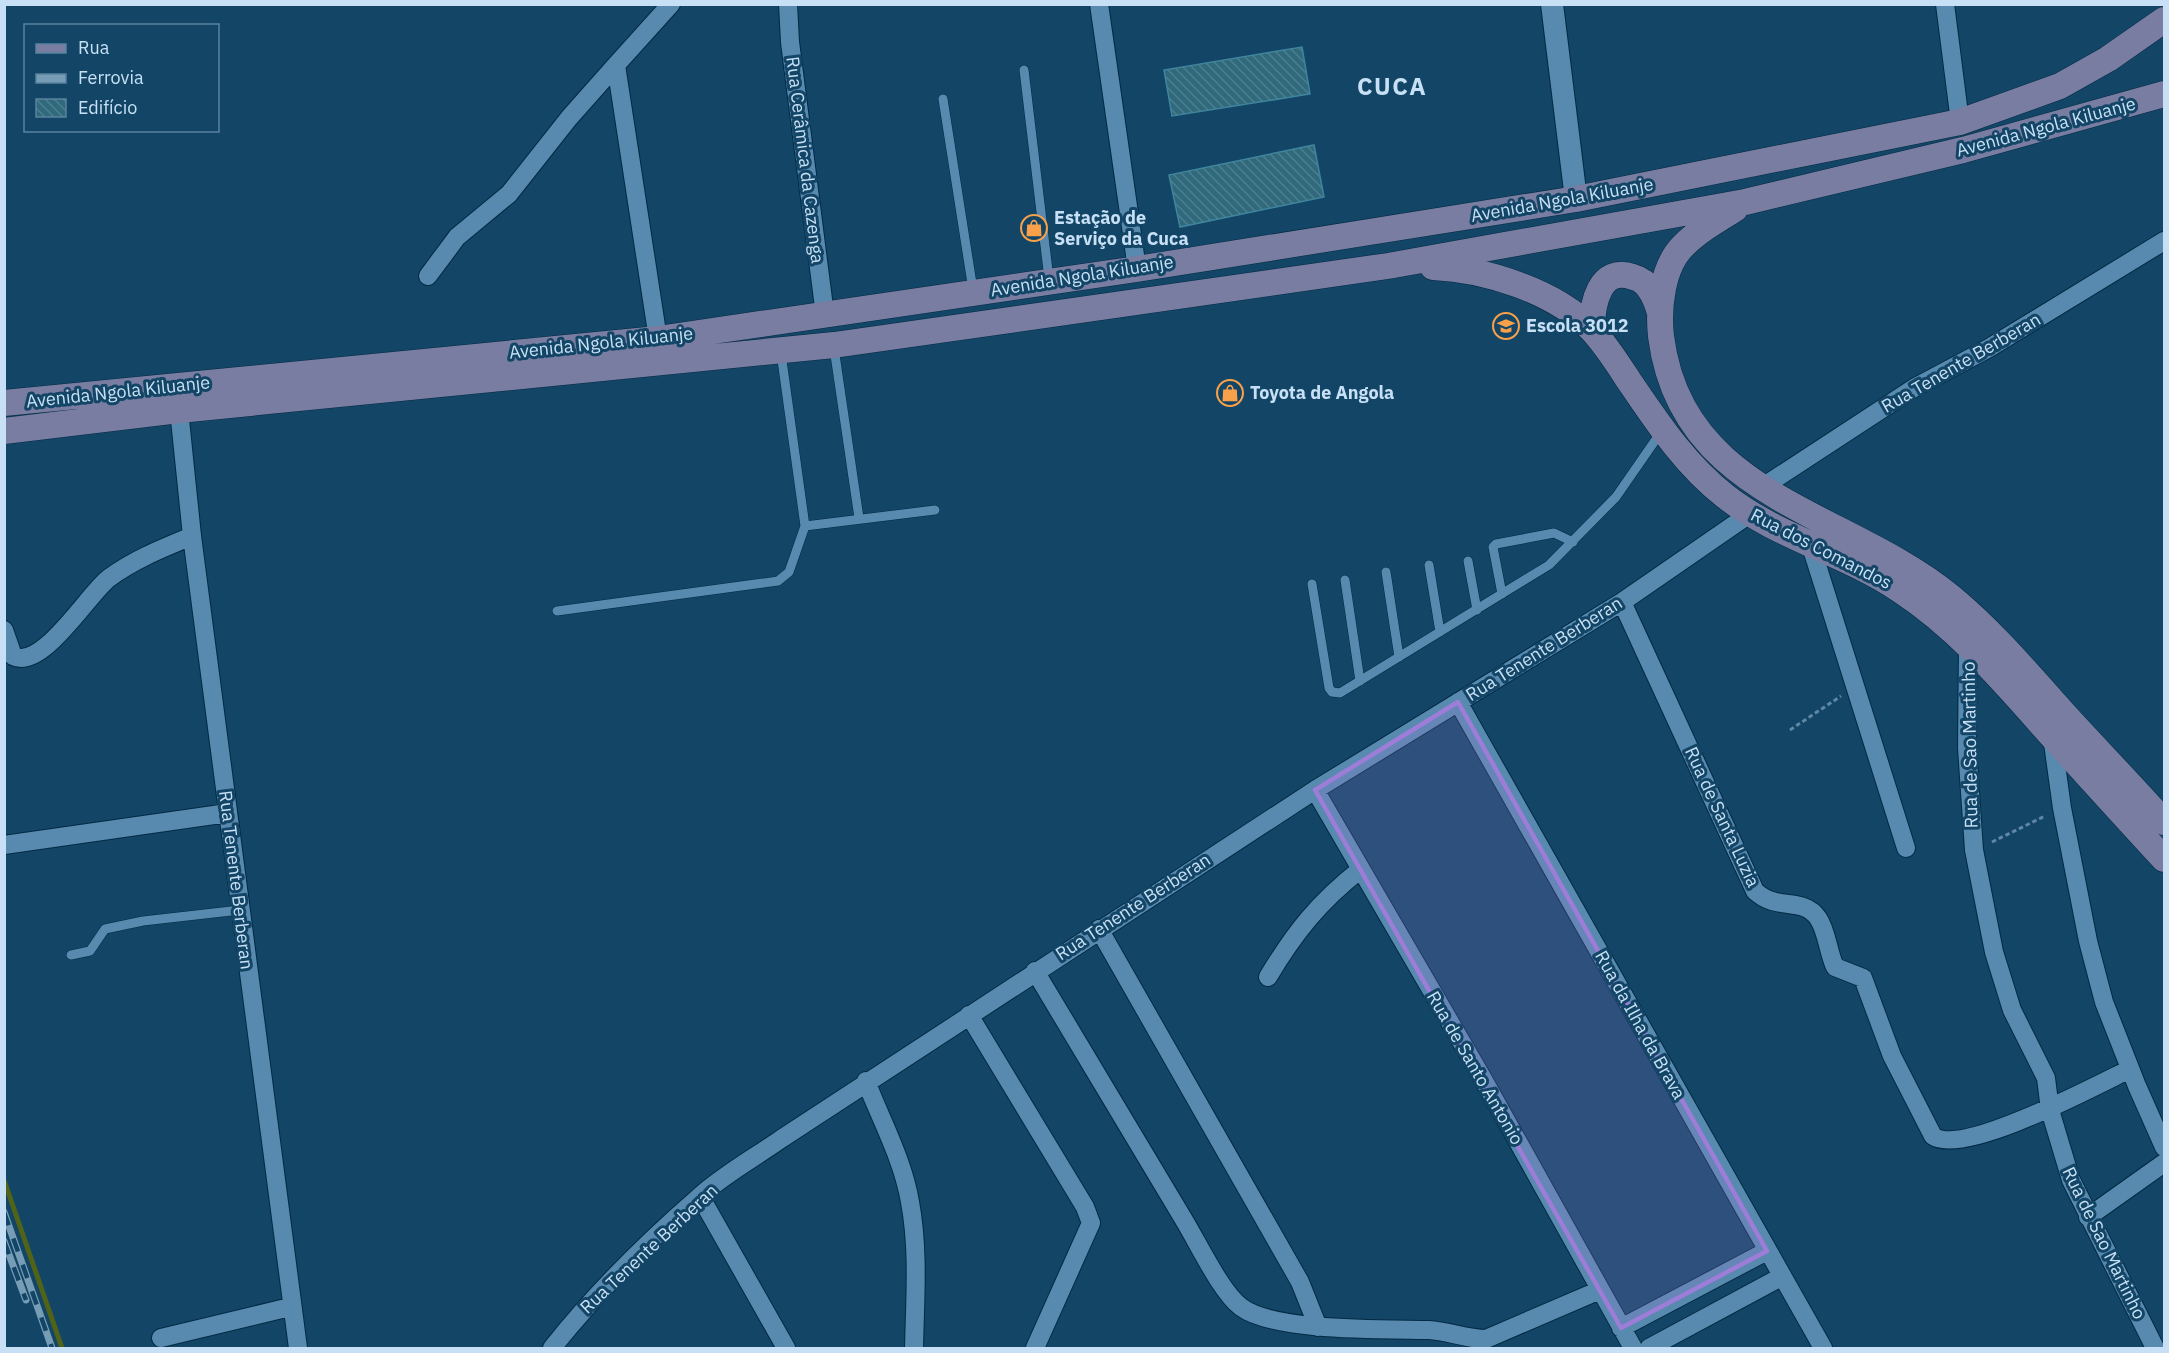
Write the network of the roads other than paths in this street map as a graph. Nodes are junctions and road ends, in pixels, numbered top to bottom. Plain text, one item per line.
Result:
1 (671, 4) edge
2 (788, 4) edge
3 (1099, 4) edge
4 (1552, 4) edge
5 (1945, 4) edge
6 (2164, 20) edge
7 (616, 65) junction
8 (1024, 70) dead end
9 (2164, 94) edge
10 (943, 99) dead end
11 (1960, 122) junction
12 (1576, 199) junction
13 (1745, 202) junction
14 (2164, 241) edge
15 (1388, 266) junction
16 (1137, 268) junction
17 (428, 276) dead end
18 (1049, 281) junction
19 (973, 293) junction
20 (1660, 313) junction
21 (825, 315) junction
22 (1592, 329) junction
23 (658, 339) junction
24 (834, 345) junction
25 (780, 350) junction
26 (4, 404) edge
27 (179, 410) junction
28 (1662, 430) junction
29 (4, 431) edge
30 (1761, 488) junction
31 (935, 510) dead end
32 (1751, 513) junction
33 (859, 518) junction
34 (804, 526) junction
35 (192, 536) junction
36 (1573, 542) junction
37 (1810, 543) junction
38 (1468, 561) dead end
39 (1429, 565) dead end
40 (1386, 572) dead end
41 (1345, 580) dead end
42 (1312, 585) dead end
43 (1502, 594) junction
44 (1622, 602) junction
45 (1477, 610) junction
46 (557, 611) dead end
47 (4, 630) edge
48 (1440, 632) junction
49 (1968, 646) junction
50 (1399, 657) junction
51 (1360, 681) junction
52 (1458, 702) junction
53 (2052, 736) junction
54 (1315, 789) junction
55 (228, 813) junction
56 (2164, 822) edge
57 (4, 845) edge
58 (1906, 848) dead end
59 (2164, 860) edge
60 (1361, 869) junction
61 (240, 910) junction
62 (1099, 929) junction
63 (71, 955) dead end
64 (1035, 971) junction
65 (1268, 977) dead end
66 (969, 1015) junction
67 (2130, 1069) junction
68 (866, 1081) junction
69 (2050, 1110) junction
70 (2164, 1147) edge
71 (2164, 1163) edge
72 (700, 1196) junction
73 (2088, 1217) junction
74 (1767, 1251) junction
75 (1781, 1277) junction
76 (1600, 1290) junction
77 (290, 1306) junction
78 (1318, 1327) junction
79 (1621, 1328) junction
80 (161, 1338) dead end
81 (1469, 1344) edge
82 (298, 1348) edge
83 (552, 1348) edge
84 (786, 1348) edge
85 (914, 1348) edge
86 (1035, 1348) edge
87 (1633, 1348) edge
88 (1649, 1348) edge
89 (1823, 1348) edge
90 (2155, 1348) edge

1 - 7 street
2 - 21 street, Rua Cerâmica da Cazenga
3 - 16 street
4 - 12 street
5 - 11 street
6 - 11 main road, Avenida Ngola Kiluanje
7 - 17 street
7 - 23 street
8 - 18 lane
9 - 13 main road, Avenida Ngola Kiluanje
10 - 19 lane
11 - 12 main road, Avenida Ngola Kiluanje
12 - 16 main road, Avenida Ngola Kiluanje
13 - 15 main road, Avenida Ngola Kiluanje
13 - 20 main road
14 - 30 street, Rua Tenente Berberan
15 - 22 main road
15 - 24 main road, Avenida Ngola Kiluanje
16 - 18 main road, Avenida Ngola Kiluanje
18 - 19 main road, Avenida Ngola Kiluanje
19 - 21 main road, Avenida Ngola Kiluanje
20 - 22 main road
20 - 30 main road, Rua dos Comandos
21 - 23 main road, Avenida Ngola Kiluanje
22 - 28 main road, Rua dos Comandos
23 - 26 main road, Avenida Ngola Kiluanje
24 - 25 main road, Avenida Ngola Kiluanje
24 - 33 lane
25 - 27 main road, Avenida Ngola Kiluanje
25 - 34 lane
27 - 29 main road, Avenida Ngola Kiluanje
27 - 35 street, Rua Tenente Berberan
28 - 32 main road, Rua dos Comandos
28 - 36 lane
30 - 56 main road, Rua dos Comandos
31 - 33 lane
32 - 37 main road, Rua dos Comandos
32 - 44 street, Rua Tenente Berberan
33 - 34 lane
34 - 46 lane
35 - 47 street
35 - 55 street, Rua Tenente Berberan
36 - 43 lane
36 - 43 lane
37 - 49 main road, Rua dos Comandos
37 - 58 street
38 - 45 lane
39 - 48 lane
40 - 50 lane
41 - 51 lane
42 - 51 lane
43 - 45 lane
44 - 52 street, Rua Tenente Berberan
44 - 69 street, Rua de Santa Luzia
45 - 48 lane
48 - 50 lane
49 - 53 main road, Rua dos Comandos
49 - 69 street, Rua de Sao Martinho
50 - 51 lane
52 - 54 street, Rua Tenente Berberan
52 - 74 street, Rua da Ilha da Brava
53 - 59 main road, Rua dos Comandos
53 - 67 street
54 - 60 street, Rua de Santo Antonio
54 - 62 street, Rua Tenente Berberan
55 - 57 street
55 - 61 street, Rua Tenente Berberan
60 - 65 street
60 - 76 street, Rua de Santo Antonio
61 - 63 lane
61 - 77 street, Rua Tenente Berberan
62 - 64 street, Rua Tenente Berberan
62 - 78 street
64 - 66 street, Rua Tenente Berberan
64 - 78 street
66 - 68 street, Rua Tenente Berberan
66 - 86 street
67 - 69 street
67 - 70 street
68 - 72 street, Rua Tenente Berberan
68 - 85 street
69 - 73 street, Rua de Sao Martinho
71 - 73 street
72 - 83 street, Rua Tenente Berberan
72 - 84 street
73 - 90 street, Rua de Sao Martinho
74 - 75 street, Rua da Ilha da Brava
74 - 79 street
75 - 88 street
75 - 89 street, Rua da Ilha da Brava
76 - 79 street, Rua de Santo Antonio
76 - 81 street
77 - 80 street
77 - 82 street, Rua Tenente Berberan
78 - 81 street
79 - 87 street, Rua de Santo Antonio

